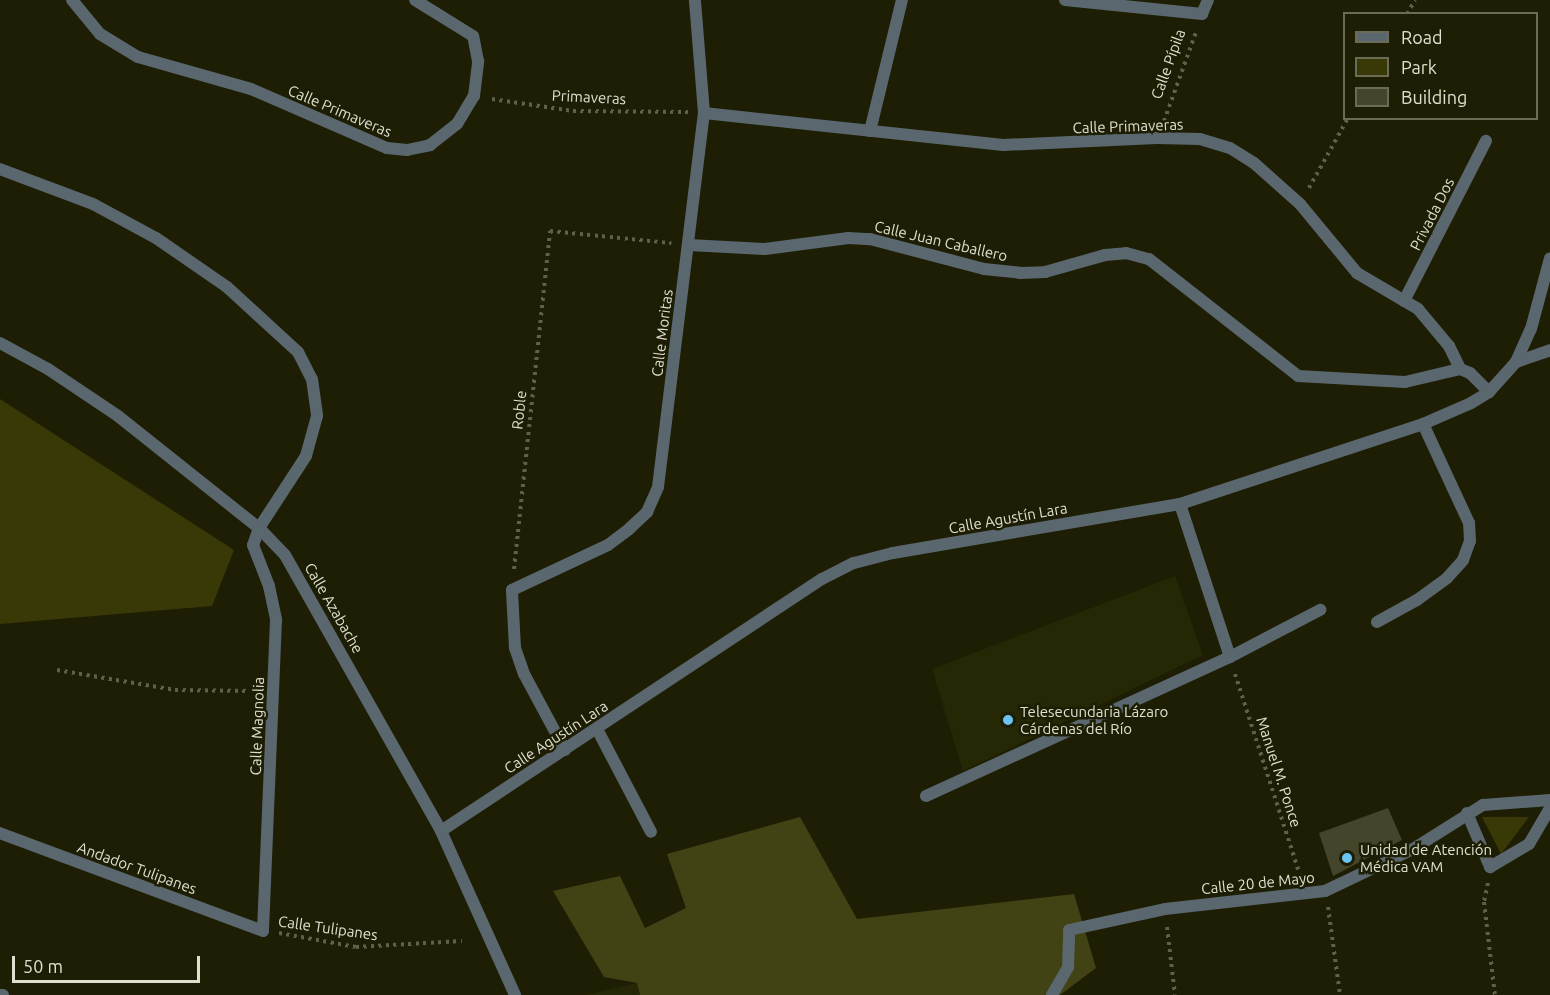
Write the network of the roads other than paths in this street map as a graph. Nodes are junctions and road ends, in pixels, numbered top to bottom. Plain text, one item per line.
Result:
1 (72, 0) edge
2 (415, 0) edge
3 (695, 0) edge
4 (902, 0) edge
5 (1065, 0) edge
6 (1208, 0) edge
7 (704, 113) junction
8 (870, 131) junction
9 (1486, 141) dead end
10 (0, 169) edge
11 (689, 245) junction
12 (1550, 258) edge
13 (1404, 301) junction
14 (0, 343) edge
15 (1550, 350) edge
16 (1516, 362) junction
17 (1460, 369) junction
18 (1489, 392) junction
19 (1422, 423) junction
20 (1180, 504) junction
21 (259, 528) junction
22 (1320, 610) dead end
23 (1377, 622) dead end
24 (1230, 657) junction
25 (597, 729) junction
26 (565, 750) junction
27 (926, 796) dead end
28 (1550, 800) edge
29 (1550, 808) edge
30 (1467, 813) junction
31 (441, 831) junction
32 (651, 832) dead end
33 (0, 833) edge
34 (263, 931) joint
35 (515, 995) edge
36 (1053, 995) edge

1 - 2 street, Calle Primaveras
3 - 7 street, Calle Moritas
4 - 8 street
5 - 6 street
7 - 8 street, Calle Primaveras
7 - 11 street, Calle Moritas
8 - 13 street, Calle Primaveras
9 - 13 street, Privada Dos
10 - 21 street
11 - 17 street, Calle Juan Caballero
11 - 26 street, Calle Moritas
12 - 16 street, Calle Agustín Lara
13 - 17 street, Calle Primaveras
14 - 21 street, Calle Azabache
15 - 16 street
16 - 18 street, Calle Agustín Lara
17 - 18 street
18 - 19 street, Calle Agustín Lara
19 - 20 street, Calle Agustín Lara
19 - 23 street
20 - 24 street
20 - 25 street, Calle Agustín Lara
21 - 31 street, Calle Azabache
21 - 34 street, Calle Magnolia
22 - 24 street
24 - 27 street
25 - 26 street, Calle Agustín Lara
25 - 32 street
26 - 31 street, Calle Agustín Lara
28 - 30 street, Calle 20 de Mayo
29 - 30 street
30 - 36 street, Calle 20 de Mayo
31 - 35 street, Calle Azabache
33 - 34 street, Andador Tulipanes

